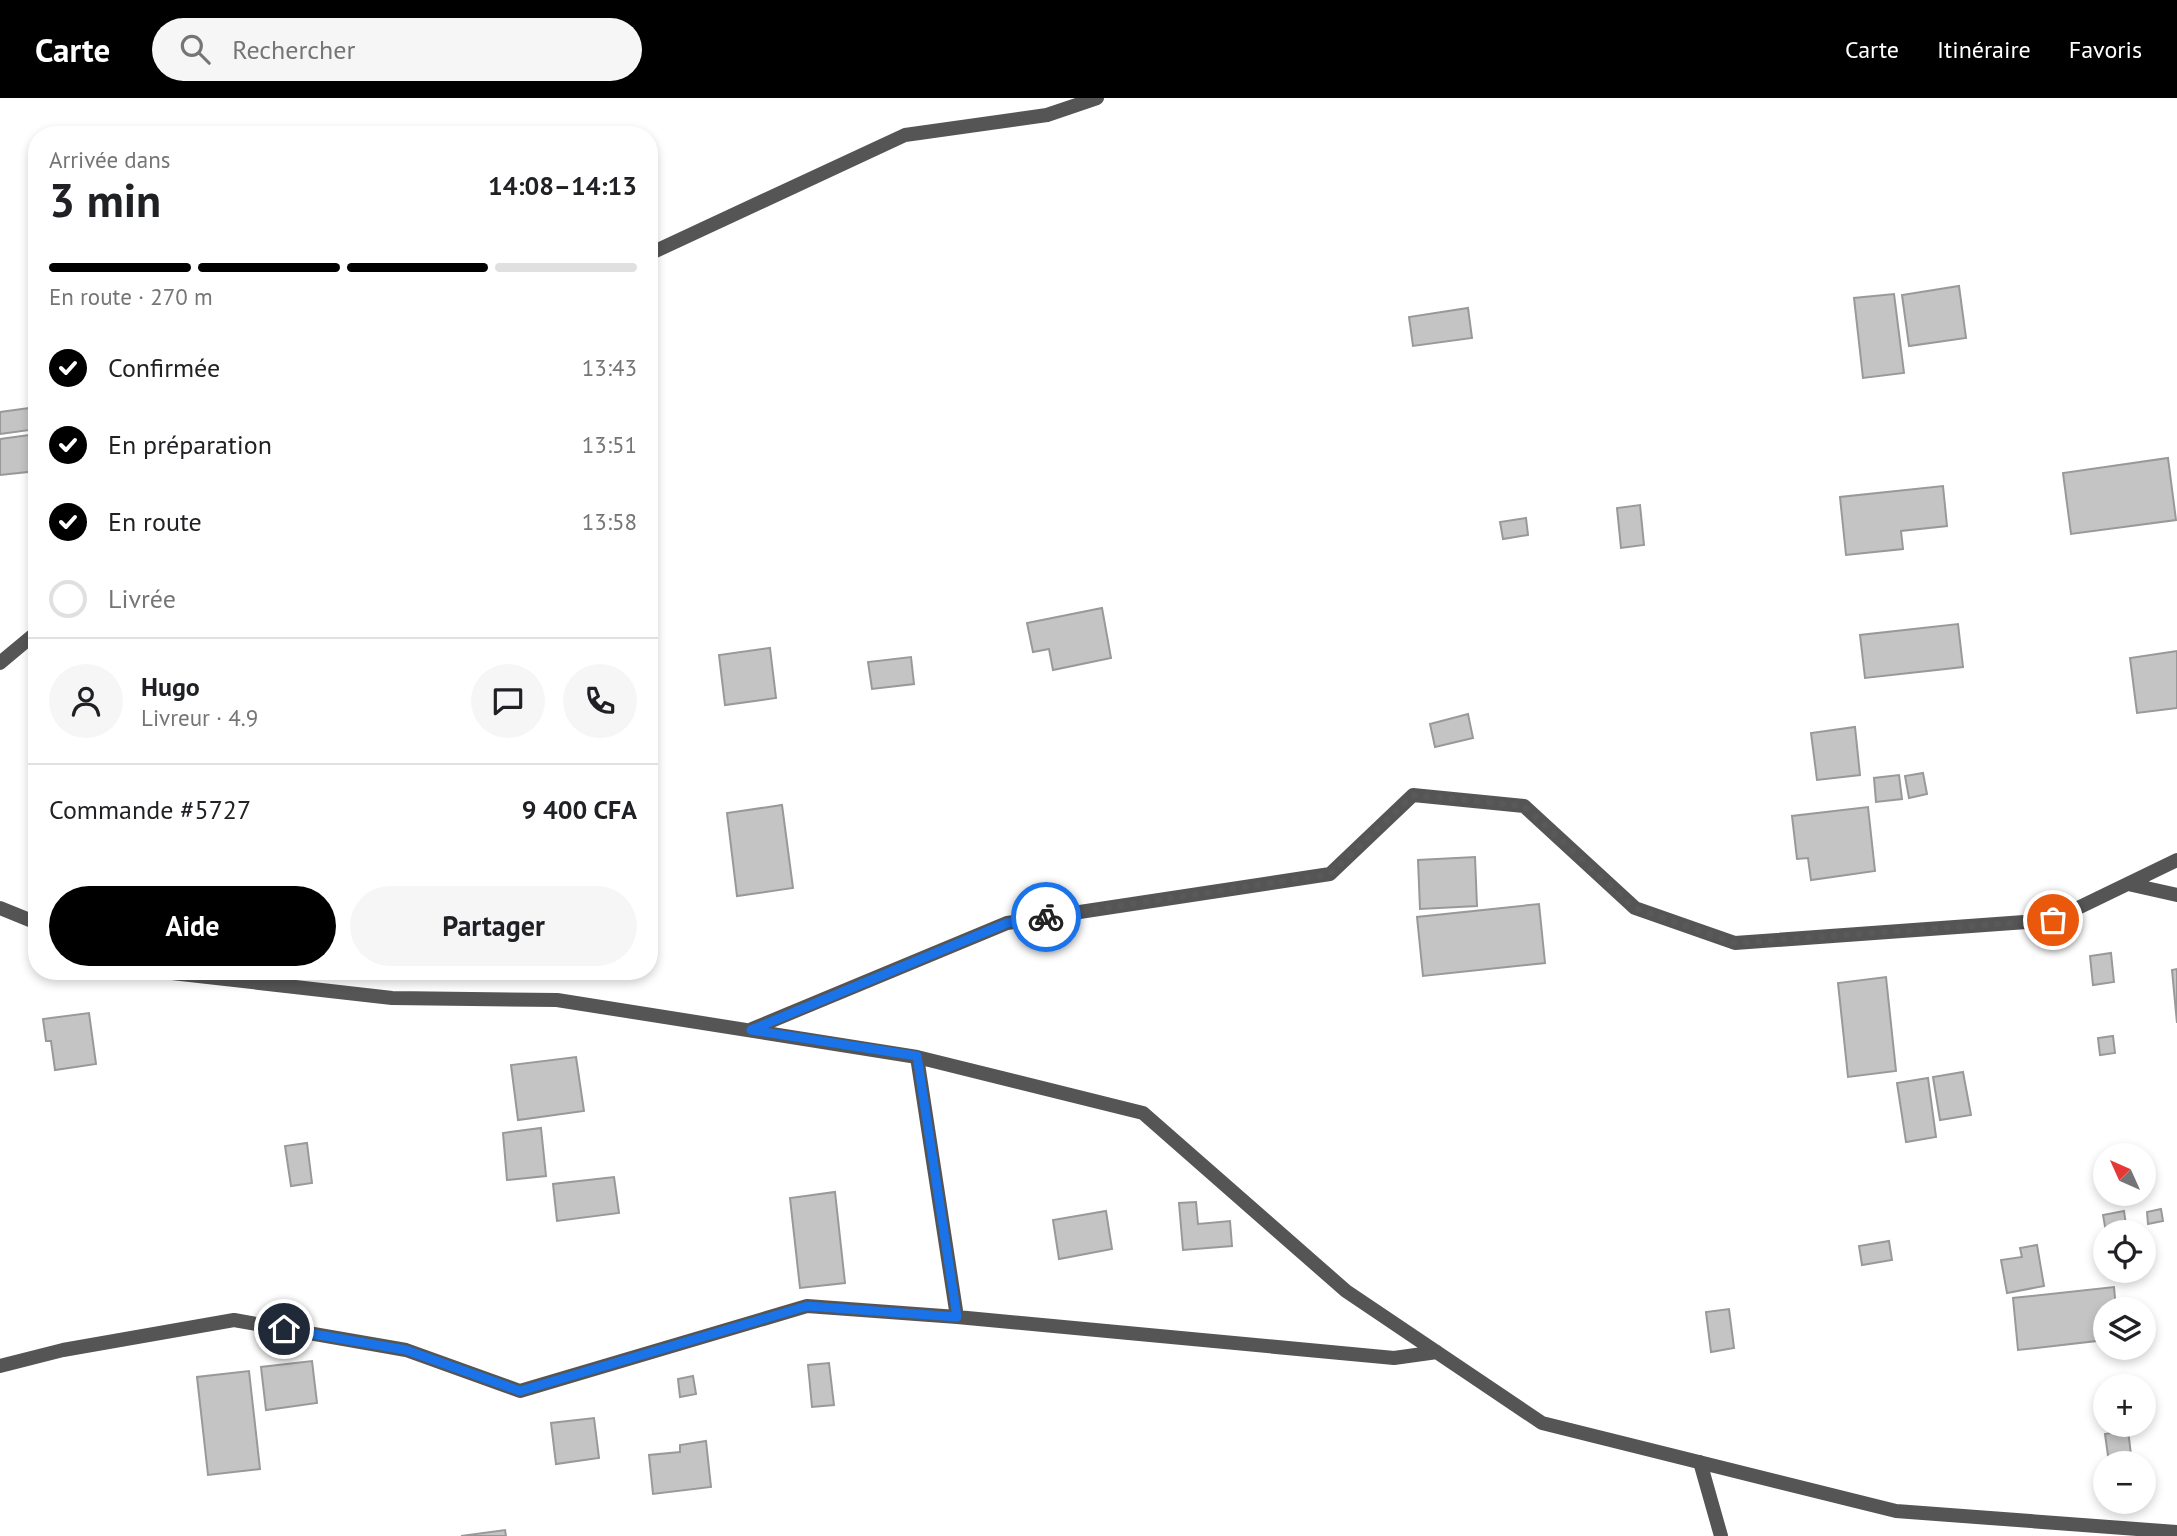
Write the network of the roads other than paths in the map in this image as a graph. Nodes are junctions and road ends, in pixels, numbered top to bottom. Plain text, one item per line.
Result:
1 (1097, 98) edge
2 (658, 250) edge
3 (28, 640) edge
4 (0, 663) edge
5 (2177, 860) edge
6 (2128, 884) junction
7 (2177, 895) edge
8 (0, 908) edge
9 (28, 919) edge
10 (234, 980) edge
11 (751, 1030) junction
12 (917, 1056) junction
13 (957, 1317) junction
14 (1437, 1352) junction
15 (0, 1366) edge
16 (1700, 1462) junction
17 (2177, 1532) edge
18 (1721, 1536) edge

1 - 2 street
3 - 4 street
5 - 6 street
6 - 7 street
6 - 11 street
8 - 9 street
10 - 11 street
11 - 12 street
12 - 13 street
12 - 14 street
13 - 14 street
13 - 15 street
14 - 16 street
16 - 17 street
16 - 18 street

